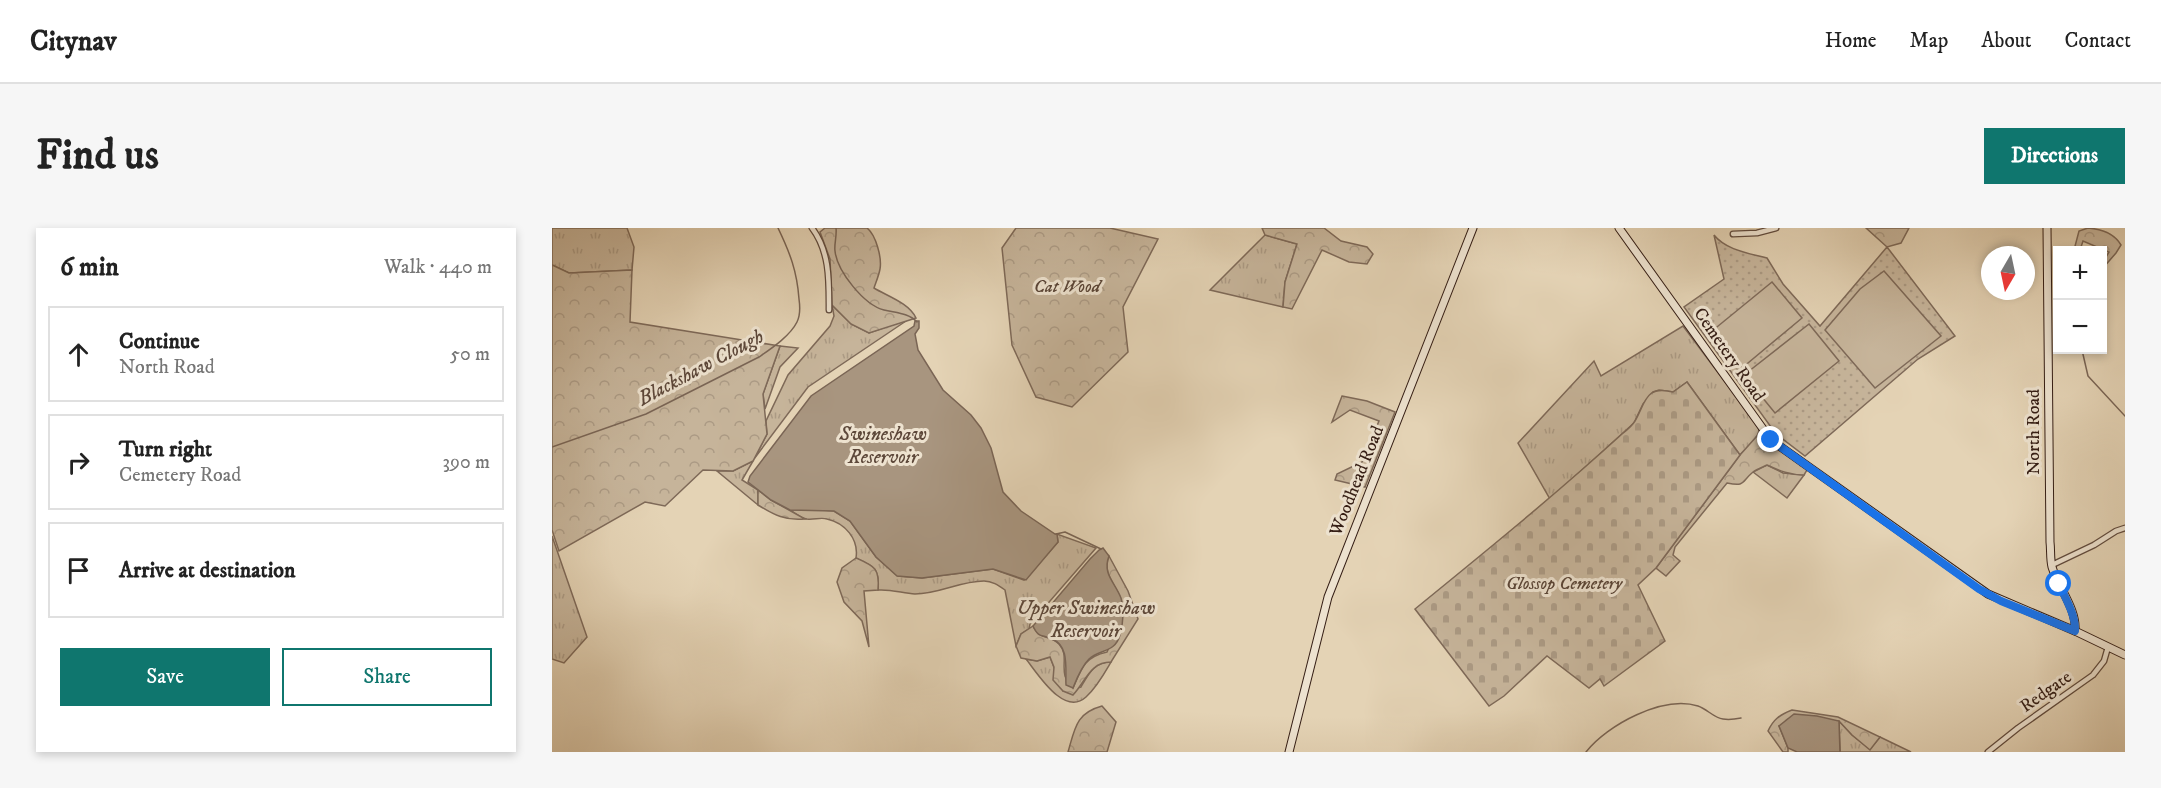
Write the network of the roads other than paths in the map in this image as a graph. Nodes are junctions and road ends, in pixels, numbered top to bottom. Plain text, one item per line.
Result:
1 (812, 228) edge
2 (1473, 228) edge
3 (1619, 228) edge
4 (1776, 228) edge
5 (2047, 228) edge
6 (1732, 234) dead end
7 (829, 310) dead end
8 (2125, 528) edge
9 (2052, 565) junction
10 (2075, 631) junction
11 (2108, 647) junction
12 (2125, 655) edge
13 (1289, 752) edge
14 (1988, 752) edge

1 - 7 street
2 - 13 street, Woodhead Road
3 - 10 street, Cemetery Road
4 - 6 street
5 - 9 street, North Road
8 - 9 street
9 - 10 street, North Road
10 - 11 street, Cemetery Road
11 - 12 street, Cemetery Road
11 - 14 street, Redgate

